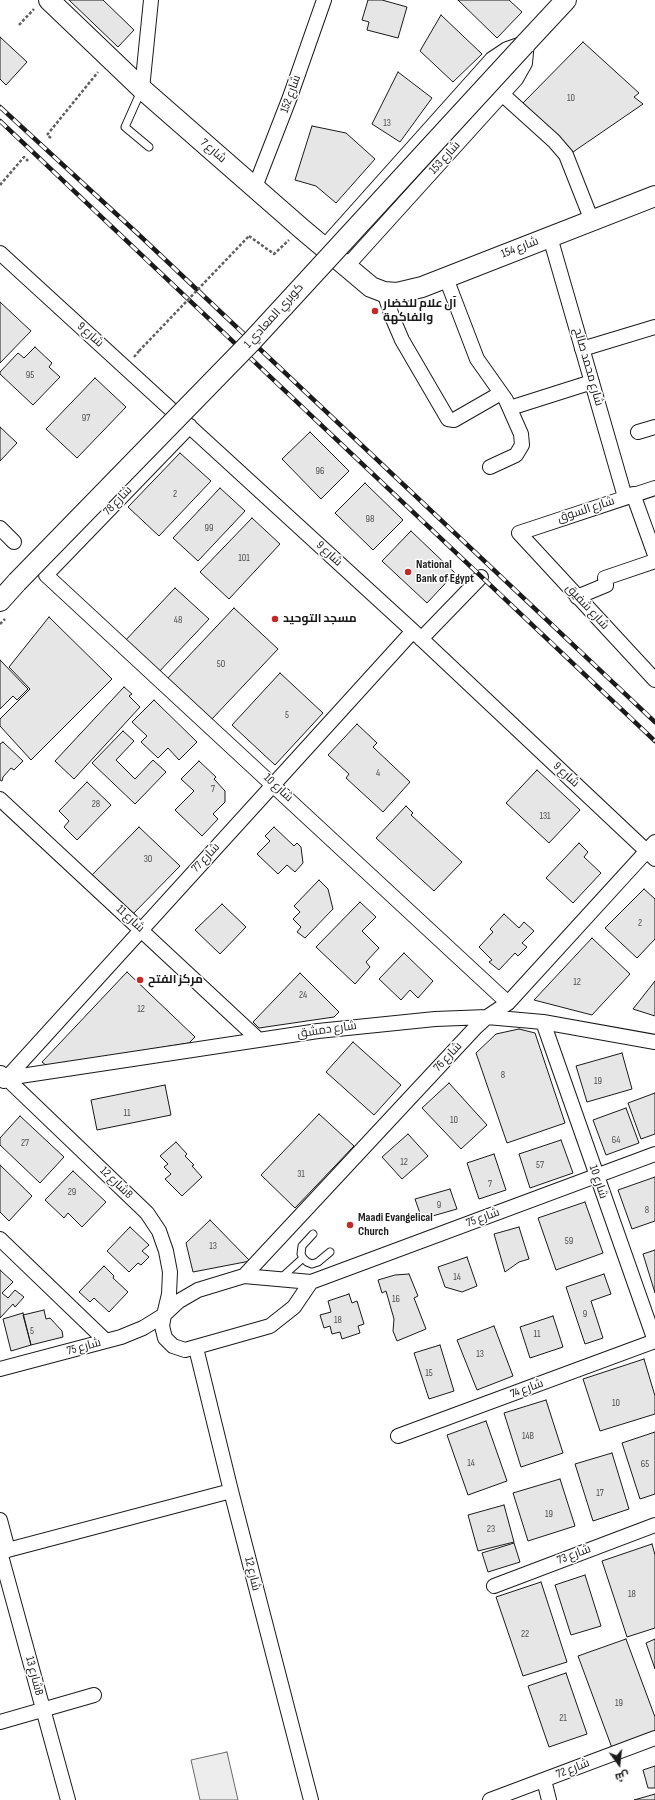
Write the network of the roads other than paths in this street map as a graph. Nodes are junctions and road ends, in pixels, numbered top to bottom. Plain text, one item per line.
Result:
1 (151, 0) edge
2 (324, 0) edge
3 (566, 0) edge
4 (43, 2) edge
5 (526, 43) junction
6 (142, 90) junction
7 (502, 94) junction
8 (149, 147) dead end
9 (255, 187) junction
10 (655, 196) edge
11 (592, 221) junction
12 (550, 237) junction
13 (324, 247) junction
14 (0, 252) edge
15 (346, 267) junction
16 (446, 278) junction
17 (384, 292) junction
18 (655, 327) edge
19 (582, 349) junction
20 (592, 382) junction
21 (501, 393) junction
22 (510, 408) junction
23 (190, 426) junction
24 (655, 427) edge
25 (638, 432) dead end
26 (490, 467) dead end
27 (655, 488) edge
28 (629, 495) junction
29 (0, 528) edge
30 (519, 534) joint
31 (14, 542) dead end
32 (655, 555) edge
33 (655, 561) edge
34 (46, 575) joint
35 (481, 577) dead end
36 (577, 597) junction
37 (0, 601) edge
38 (417, 635) junction
39 (655, 679) edge
40 (274, 784) junction
41 (0, 799) edge
42 (652, 851) edge
43 (141, 930) junction
44 (508, 1003) junction
45 (487, 1017) junction
46 (543, 1022) junction
47 (259, 1040) junction
48 (655, 1042) edge
49 (2, 1079) edge
50 (655, 1154) edge
51 (596, 1176) junction
52 (313, 1234) dead end
53 (0, 1239) edge
54 (330, 1252) dead end
55 (303, 1258) junction
56 (244, 1276) junction
57 (280, 1279) junction
58 (311, 1282) junction
59 (164, 1315) junction
60 (106, 1341) junction
61 (655, 1341) edge
62 (196, 1348) junction
63 (0, 1369) edge
64 (398, 1436) dead end
65 (231, 1491) junction
66 (0, 1520) edge
67 (655, 1525) edge
68 (3, 1551) edge
69 (494, 1586) dead end
70 (94, 1695) dead end
71 (43, 1710) junction
72 (0, 1722) edge
73 (655, 1738) edge
74 (544, 1780) junction
75 (496, 1799) edge
76 (68, 1800) edge
77 (311, 1800) edge
78 (549, 1800) edge

1 - 6 street
2 - 9 street, شارع 152
3 - 5 street
4 - 6 street, شارع 7
5 - 7 street, شارع 153
5 - 13 street
5 - 37 street, كوبري المعادي 1, bridge
6 - 8 lane
6 - 9 street, شارع 7
7 - 11 street
7 - 15 street, شارع 153
9 - 13 street, شارع 7
10 - 11 street, شارع 154
11 - 12 street, شارع 154
12 - 16 street, شارع 154
12 - 19 street, شارع محمد صالح
13 - 15 street, شارع 7
14 - 23 street, شارع 9
15 - 17 street, شارع 7
16 - 17 street, شارع 154
16 - 21 street
17 - 21 street
18 - 19 street
19 - 20 street, شارع محمد صالح
20 - 22 street
20 - 28 street, شارع محمد صالح
21 - 22 street
22 - 26 street
23 - 34 street, شارع 78
23 - 38 street, شارع 9
24 - 25 street
27 - 28 street, شارع السوق
28 - 30 street, شارع السوق
28 - 32 street, شارع محمد صالح
29 - 31 street
30 - 36 street, شارع شفيق
33 - 36 street
34 - 40 street, شارع 10
35 - 38 street, شارع 77
36 - 39 street, شارع شفيق
38 - 40 street, شارع 77
38 - 42 street, شارع 9
40 - 43 street, شارع 77
40 - 44 street, شارع 10
41 - 43 street, شارع 11
42 - 44 street, شارع 76
43 - 47 street, شارع 11
43 - 49 street, شارع 77
44 - 45 street, شارع 76
45 - 46 street, شارع دمشق
45 - 47 street, شارع دمشق
45 - 56 street, شارع 76
46 - 48 street, شارع دمشق
46 - 51 street, شارع 10
47 - 49 street, شارع دمشق
49 - 59 street, شارع 12B
50 - 51 street, شارع 75
51 - 58 street, شارع 75
51 - 61 street, شارع 10
52 - 55 lane
53 - 60 street
54 - 55 lane
55 - 57 lane
56 - 57 street, شارع 75
56 - 59 street, شارع 75
57 - 58 street, شارع 75
58 - 62 street
59 - 60 street, شارع 75
59 - 62 street
60 - 63 street, شارع 75
61 - 64 street, شارع 74
62 - 65 street, شارع 12
65 - 68 street
65 - 77 street, شارع 12
66 - 68 street, شارع 13B
67 - 69 street, شارع 73
68 - 71 street, شارع 13B
70 - 71 street
71 - 72 street
71 - 76 street, شارع 13B
73 - 74 street, شارع 72
74 - 75 street, شارع 72
74 - 78 street

